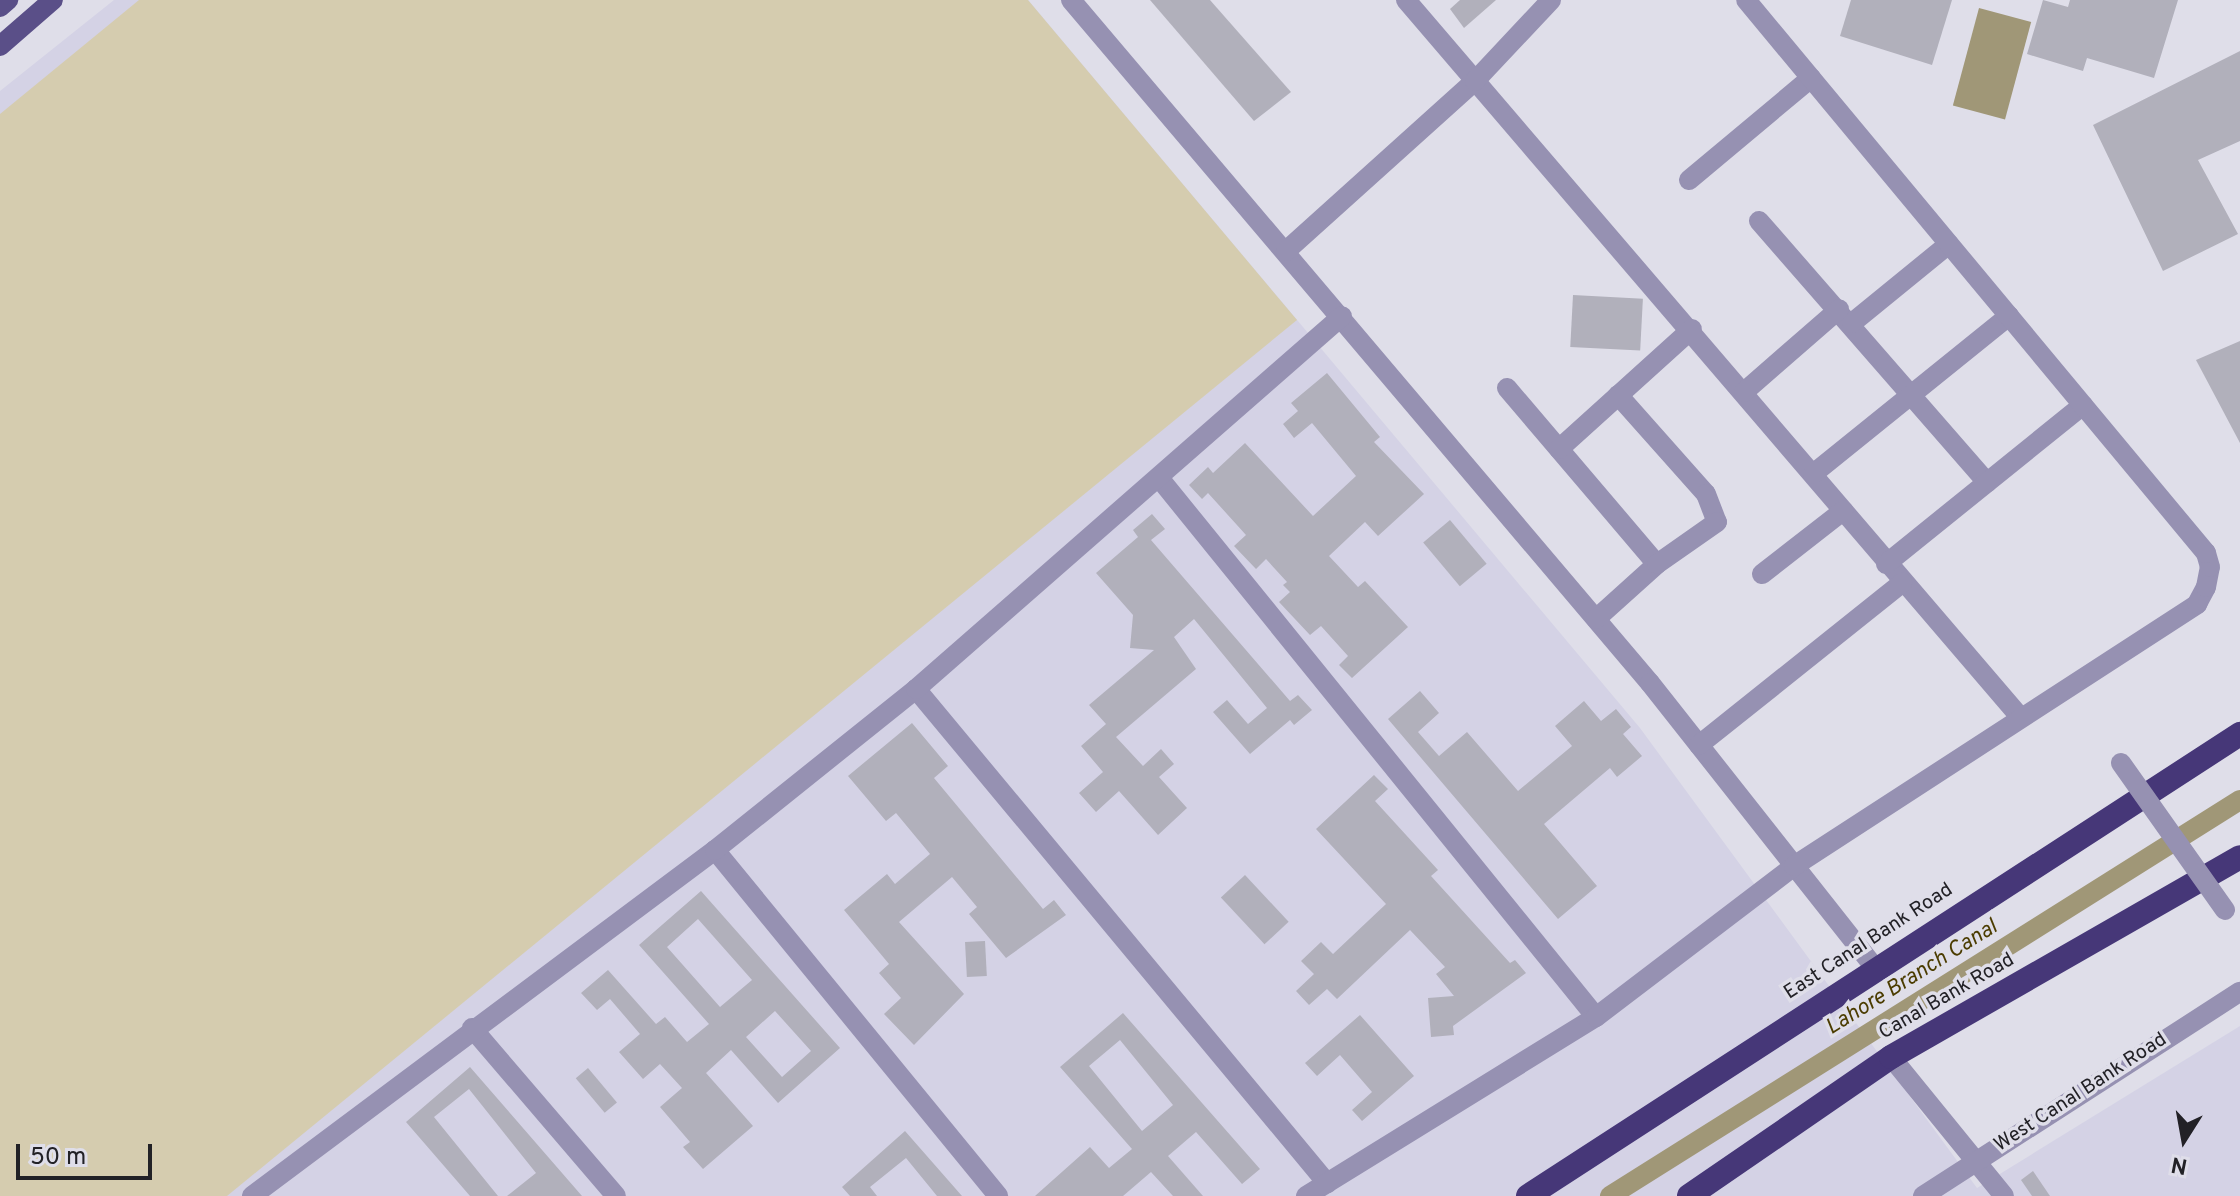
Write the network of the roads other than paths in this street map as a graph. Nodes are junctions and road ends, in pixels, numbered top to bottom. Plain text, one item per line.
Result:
1 (8, 0) edge
2 (53, 0) edge
3 (1071, 0) edge
4 (1406, 0) edge
5 (1551, 0) edge
6 (1746, 0) edge
7 (0, 7) edge
8 (0, 46) edge
9 (1811, 78) junction
10 (1475, 81) junction
11 (1689, 180) dead end
12 (1759, 221) dead end
13 (1949, 244) junction
14 (1286, 251) junction
15 (1342, 316) junction
16 (1845, 316) junction
17 (2009, 316) junction
18 (1692, 329) junction
19 (1507, 388) dead end
20 (1910, 391) junction
21 (1744, 392) junction
22 (1618, 395) junction
23 (2083, 405) junction
24 (1559, 449) junction
25 (1813, 474) junction
26 (1160, 479) junction
27 (1987, 482) junction
28 (1843, 511) junction
29 (1657, 564) junction
30 (1886, 564) junction
31 (1762, 574) dead end
32 (1902, 583) junction
33 (1596, 619) junction
34 (916, 689) junction
35 (2021, 718) junction
36 (2240, 734) edge
37 (1699, 745) junction
38 (2121, 763) dead end
39 (715, 850) junction
40 (2240, 857) edge
41 (1794, 866) junction
42 (2225, 910) dead end
43 (1874, 967) junction
44 (2240, 992) edge
45 (1596, 1017) junction
46 (472, 1028) junction
47 (1891, 1057) junction
48 (1976, 1160) junction
49 (1327, 1183) junction
50 (259, 1194) edge
51 (616, 1196) edge
52 (998, 1196) edge
53 (1306, 1196) edge
54 (1528, 1196) edge
55 (1689, 1196) edge
56 (1923, 1196) edge
57 (2004, 1196) edge

1 - 7 main road
2 - 8 main road
3 - 14 street
4 - 10 street
5 - 10 street
6 - 9 street
9 - 11 street
9 - 13 street
10 - 14 street
10 - 18 street
12 - 16 street
13 - 16 street
13 - 17 street
14 - 15 street
15 - 26 street
15 - 33 street
16 - 20 street
16 - 21 street
17 - 20 street
17 - 23 street
18 - 21 street
18 - 22 street
19 - 24 street
20 - 25 street
20 - 27 street
21 - 25 street
22 - 24 street
22 - 29 street
23 - 27 street
23 - 35 street
24 - 29 street
25 - 28 street
26 - 34 street
26 - 45 street
27 - 30 street
28 - 30 street
28 - 31 street
29 - 33 street
30 - 32 street
32 - 35 street
32 - 37 street
33 - 37 street
34 - 39 street
34 - 49 street
35 - 41 street
36 - 43 highway, East Canal Bank Road
37 - 41 street
38 - 42 street, bridge
39 - 46 street
39 - 52 street
40 - 47 highway, Canal Bank Road
41 - 43 street
41 - 45 street
43 - 54 highway, East Canal Bank Road
44 - 48 street, West Canal Bank Road
45 - 49 street
46 - 50 street
46 - 51 street
47 - 48 street
47 - 55 highway, Canal Bank Road
48 - 56 street, West Canal Bank Road
48 - 57 street
49 - 53 street

